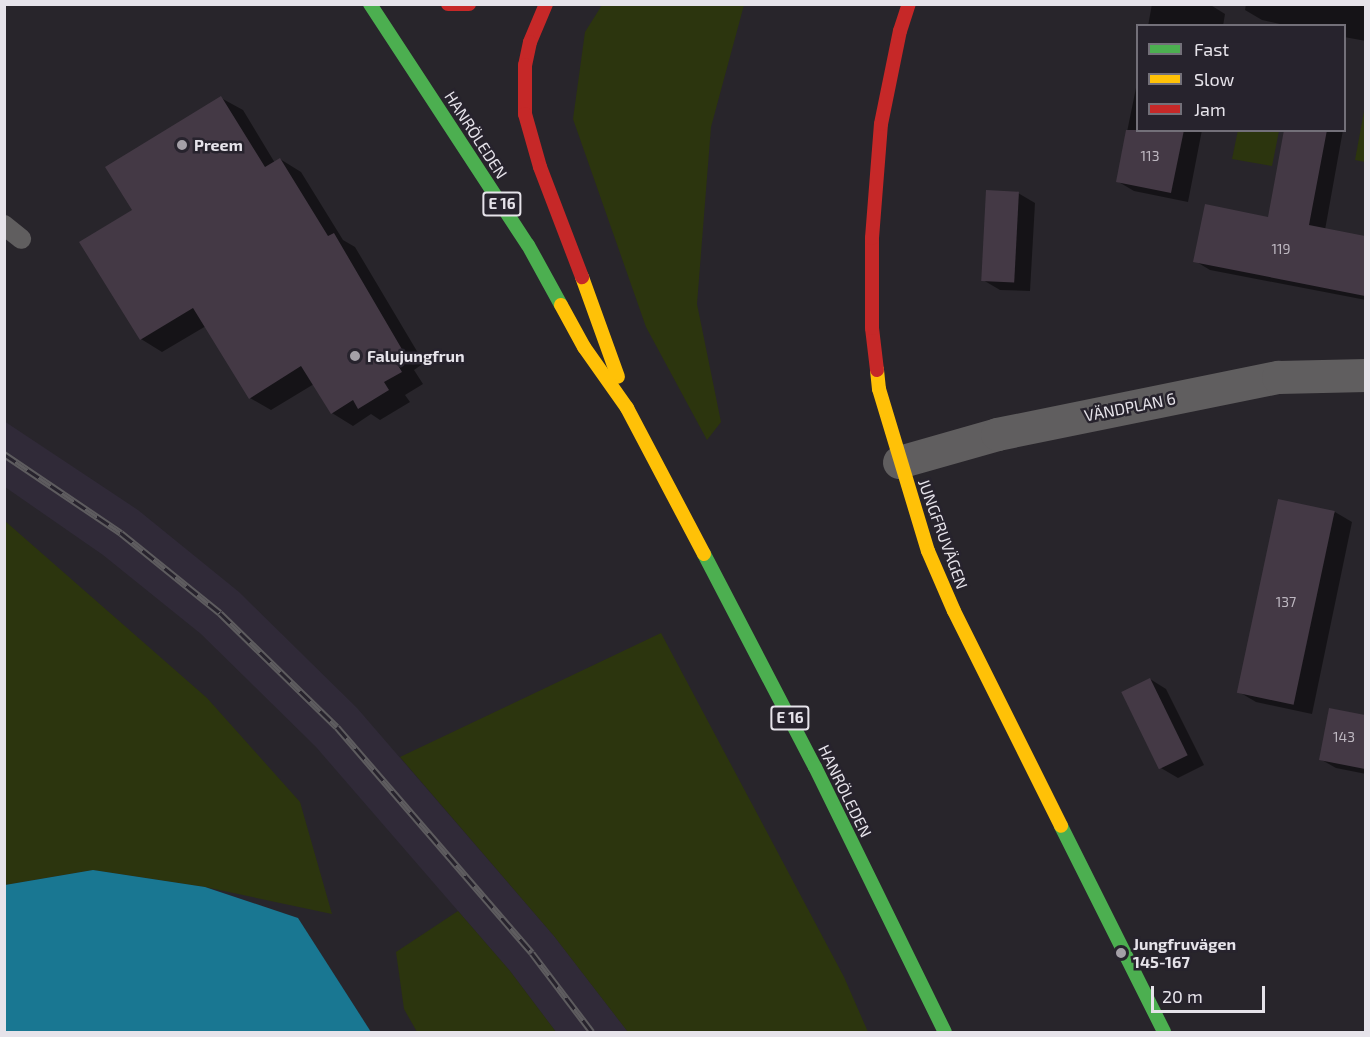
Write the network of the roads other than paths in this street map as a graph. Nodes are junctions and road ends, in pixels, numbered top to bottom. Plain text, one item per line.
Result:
1 (370, 4) edge
2 (448, 4) edge
3 (469, 4) edge
4 (546, 4) edge
5 (909, 4) edge
6 (4, 225) edge
7 (21, 239) dead end
8 (1365, 375) edge
9 (627, 408) junction
10 (899, 462) junction
11 (945, 1032) edge
12 (1164, 1032) edge

1 - 9 main road, HANRÖLEDEN / E 16
2 - 3 main road
4 - 9 main road, HANRÖLEDEN / E 16
5 - 10 main road, JUNGFRUVÄGEN
6 - 7 lane
8 - 10 street, VÄNDPLAN 6
9 - 11 main road, HANRÖLEDEN / E 16
10 - 12 main road, JUNGFRUVÄGEN

